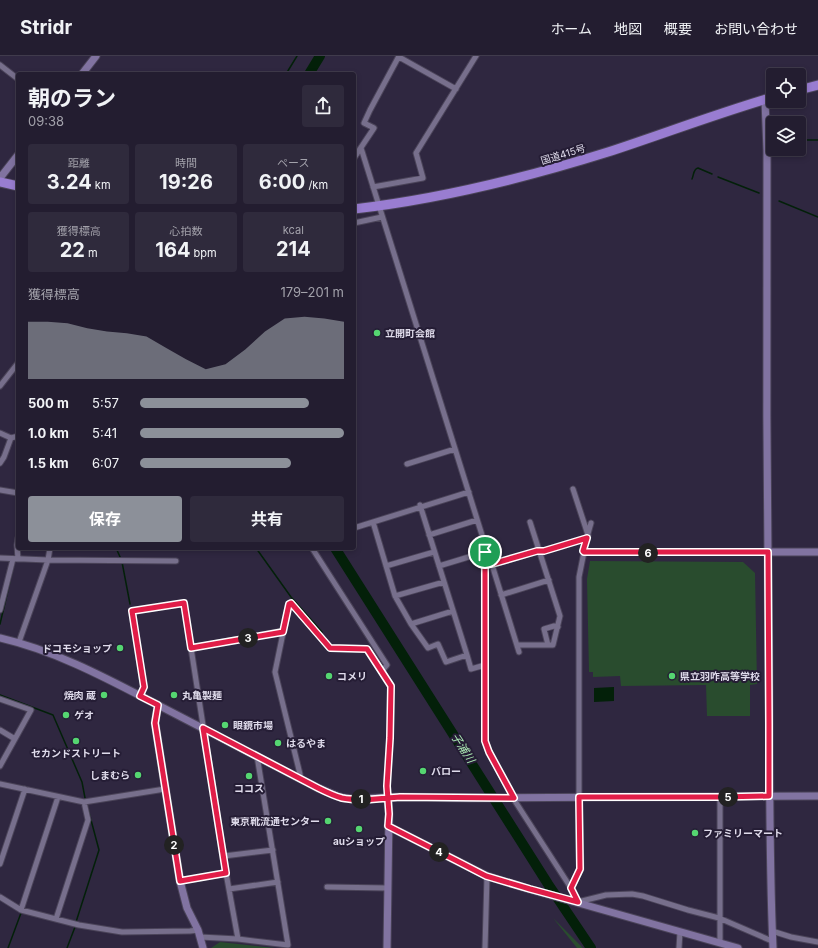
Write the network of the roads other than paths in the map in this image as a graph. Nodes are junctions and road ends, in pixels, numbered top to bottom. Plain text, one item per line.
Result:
1 (96, 56) edge
2 (399, 56) edge
3 (476, 56) edge
4 (0, 65) edge
5 (84, 72) edge
6 (16, 77) edge
7 (818, 85) edge
8 (806, 88) edge
9 (456, 89) junction
10 (766, 99) edge
11 (769, 108) edge
12 (361, 148) junction
13 (356, 155) edge
14 (16, 158) edge
15 (0, 178) edge
16 (0, 182) edge
17 (16, 186) edge
18 (373, 187) junction
19 (379, 206) junction
20 (356, 209) edge
21 (382, 217) junction
22 (356, 223) edge
23 (16, 366) edge
24 (0, 386) edge
25 (0, 432) edge
26 (16, 437) edge
27 (11, 438) junction
28 (455, 449) junction
29 (0, 463) edge
30 (407, 464) dead end
31 (573, 489) dead end
32 (0, 490) edge
33 (469, 492) junction
34 (16, 493) edge
35 (420, 506) junction
36 (478, 520) junction
37 (373, 522) junction
38 (530, 522) dead end
39 (591, 524) dead end
40 (356, 527) edge
41 (429, 535) junction
42 (587, 536) junction
43 (17, 550) edge
44 (50, 550) edge
45 (313, 550) edge
46 (540, 551) junction
47 (434, 552) junction
48 (485, 552) junction
49 (584, 552) junction
50 (768, 552) junction
51 (818, 552) edge
52 (0, 558) edge
53 (16, 559) junction
54 (48, 560) junction
55 (176, 561) dead end
56 (492, 564) junction
57 (386, 566) junction
58 (439, 566) junction
59 (549, 580) junction
60 (444, 582) junction
61 (502, 595) junction
62 (395, 596) junction
63 (0, 610) edge
64 (453, 611) junction
65 (411, 624) junction
66 (558, 627) junction
67 (283, 632) junction
68 (0, 638) edge
69 (19, 642) junction
70 (548, 644) junction
71 (517, 645) junction
72 (191, 648) junction
73 (519, 652) dead end
74 (467, 655) junction
75 (485, 665) junction
76 (382, 671) junction
77 (140, 696) junction
78 (0, 699) edge
79 (158, 705) junction
80 (203, 728) junction
81 (0, 730) edge
82 (15, 738) junction
83 (257, 756) junction
84 (0, 764) edge
85 (300, 779) junction
86 (0, 784) edge
87 (25, 789) junction
88 (165, 789) junction
89 (769, 796) junction
90 (818, 796) edge
91 (58, 797) junction
92 (579, 797) junction
93 (720, 797) junction
94 (388, 798) junction
95 (511, 798) junction
96 (84, 802) junction
97 (388, 826) junction
98 (273, 850) junction
99 (224, 856) junction
100 (0, 864) edge
101 (226, 873) junction
102 (486, 876) junction
103 (180, 881) junction
104 (278, 882) junction
105 (327, 887) dead end
106 (387, 888) junction
107 (571, 888) junction
108 (229, 890) junction
109 (0, 897) edge
110 (578, 902) junction
111 (21, 910) junction
112 (719, 918) junction
113 (56, 919) junction
114 (772, 931) junction
115 (680, 932) junction
116 (199, 933) junction
117 (238, 939) junction
118 (818, 942) edge
119 (720, 943) junction
120 (773, 945) edge
121 (203, 948) edge
122 (387, 948) edge
123 (485, 948) edge
124 (679, 948) edge
125 (738, 948) edge

1 - 5 street
2 - 9 street
2 - 12 street
3 - 9 street
4 - 6 street
7 - 8 highway
9 - 18 street
10 - 19 highway, 国道415号
11 - 50 street
12 - 13 street
12 - 18 street
14 - 15 street
16 - 17 highway
18 - 19 street
19 - 20 highway, 国道415号
19 - 21 street
21 - 22 street
21 - 28 street
23 - 24 street
25 - 27 street
26 - 27 street
27 - 29 street
28 - 30 street
28 - 33 street
31 - 42 street
32 - 34 street
33 - 35 street
33 - 36 street
35 - 37 street
35 - 41 street
36 - 41 street
36 - 48 street
37 - 40 street
37 - 57 street
38 - 46 street
39 - 42 street
41 - 47 street
42 - 46 street
42 - 49 street
43 - 53 street
44 - 54 street
45 - 76 street
46 - 56 street
46 - 59 street
47 - 57 street
47 - 58 street
48 - 56 street
48 - 58 street
48 - 75 street
49 - 50 street
49 - 92 street
50 - 51 street
50 - 89 street
52 - 53 street
53 - 54 street
53 - 63 street
54 - 55 street
54 - 69 street
56 - 61 street
57 - 62 street
58 - 60 street
59 - 61 street
59 - 66 street
60 - 62 street
60 - 64 street
61 - 71 street
62 - 65 street
64 - 65 street
64 - 74 street
65 - 74 street
66 - 70 street
66 - 70 street
67 - 72 street
67 - 76 street
67 - 85 street
68 - 69 street
69 - 77 street
70 - 71 street
71 - 73 street
72 - 77 street
72 - 80 street
74 - 75 street
75 - 95 street
76 - 94 street
77 - 79 street
78 - 82 street
79 - 80 street
79 - 88 street
80 - 83 street
80 - 99 street
81 - 82 street
82 - 84 street
83 - 85 street
83 - 98 street
85 - 94 street
86 - 87 street
87 - 91 street
87 - 100 street
88 - 96 street
88 - 103 street
89 - 90 street
89 - 93 street
89 - 114 street
91 - 96 street
91 - 111 street
92 - 93 street
92 - 95 street
92 - 107 street
93 - 112 street
94 - 95 street
94 - 97 street
95 - 107 street
96 - 113 street
97 - 102 street
97 - 106 street
98 - 99 street
98 - 104 street
99 - 101 street
101 - 103 street
101 - 108 street
102 - 110 street
102 - 123 street
103 - 116 street
104 - 108 street
104 - 117 street
105 - 106 street
106 - 122 street
107 - 110 street
108 - 117 street
109 - 111 street
110 - 112 street
110 - 115 street
111 - 113 street
112 - 119 street
112 - 120 street
113 - 116 street
114 - 118 street
114 - 120 street
115 - 119 street
115 - 124 street
116 - 117 street
116 - 121 street
119 - 125 street

